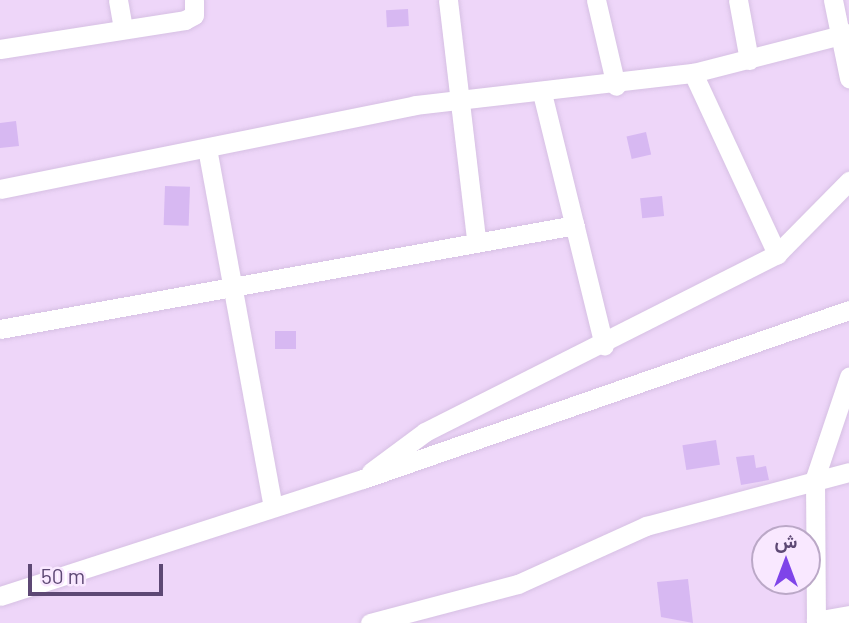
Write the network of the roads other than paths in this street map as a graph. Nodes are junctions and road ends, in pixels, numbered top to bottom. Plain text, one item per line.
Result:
1 (118, 0) edge
2 (194, 0) edge
3 (448, 0) edge
4 (596, 0) edge
5 (738, 0) edge
6 (834, 0) edge
7 (122, 28) junction
8 (844, 34) edge
9 (0, 49) edge
10 (749, 60) junction
11 (693, 73) junction
12 (849, 78) edge
13 (616, 86) junction
14 (542, 93) junction
15 (462, 98) junction
16 (207, 148) junction
17 (849, 181) edge
18 (0, 189) edge
19 (575, 225) junction
20 (476, 240) junction
21 (776, 254) junction
22 (233, 285) junction
23 (849, 310) edge
24 (0, 328) edge
25 (604, 345) junction
26 (849, 376) edge
27 (849, 472) edge
28 (815, 478) junction
29 (363, 479) junction
30 (274, 506) junction
31 (0, 596) edge
32 (849, 615) edge
33 (816, 622) edge
34 (372, 623) edge

1 - 7 street
2 - 7 street
3 - 15 street
4 - 13 street
5 - 10 street
6 - 8 street
7 - 9 street
8 - 10 street
8 - 12 street
10 - 11 street
11 - 13 street
11 - 21 street
13 - 14 street
14 - 15 street
14 - 19 street
15 - 16 street
15 - 20 street
16 - 18 street
16 - 22 street
17 - 21 street
19 - 20 street
19 - 25 street
20 - 22 street
21 - 25 street
22 - 24 street
22 - 30 street
23 - 29 street
25 - 29 street
26 - 28 street
27 - 28 street
28 - 33 street
28 - 34 street
29 - 30 street
30 - 31 street
32 - 33 street

